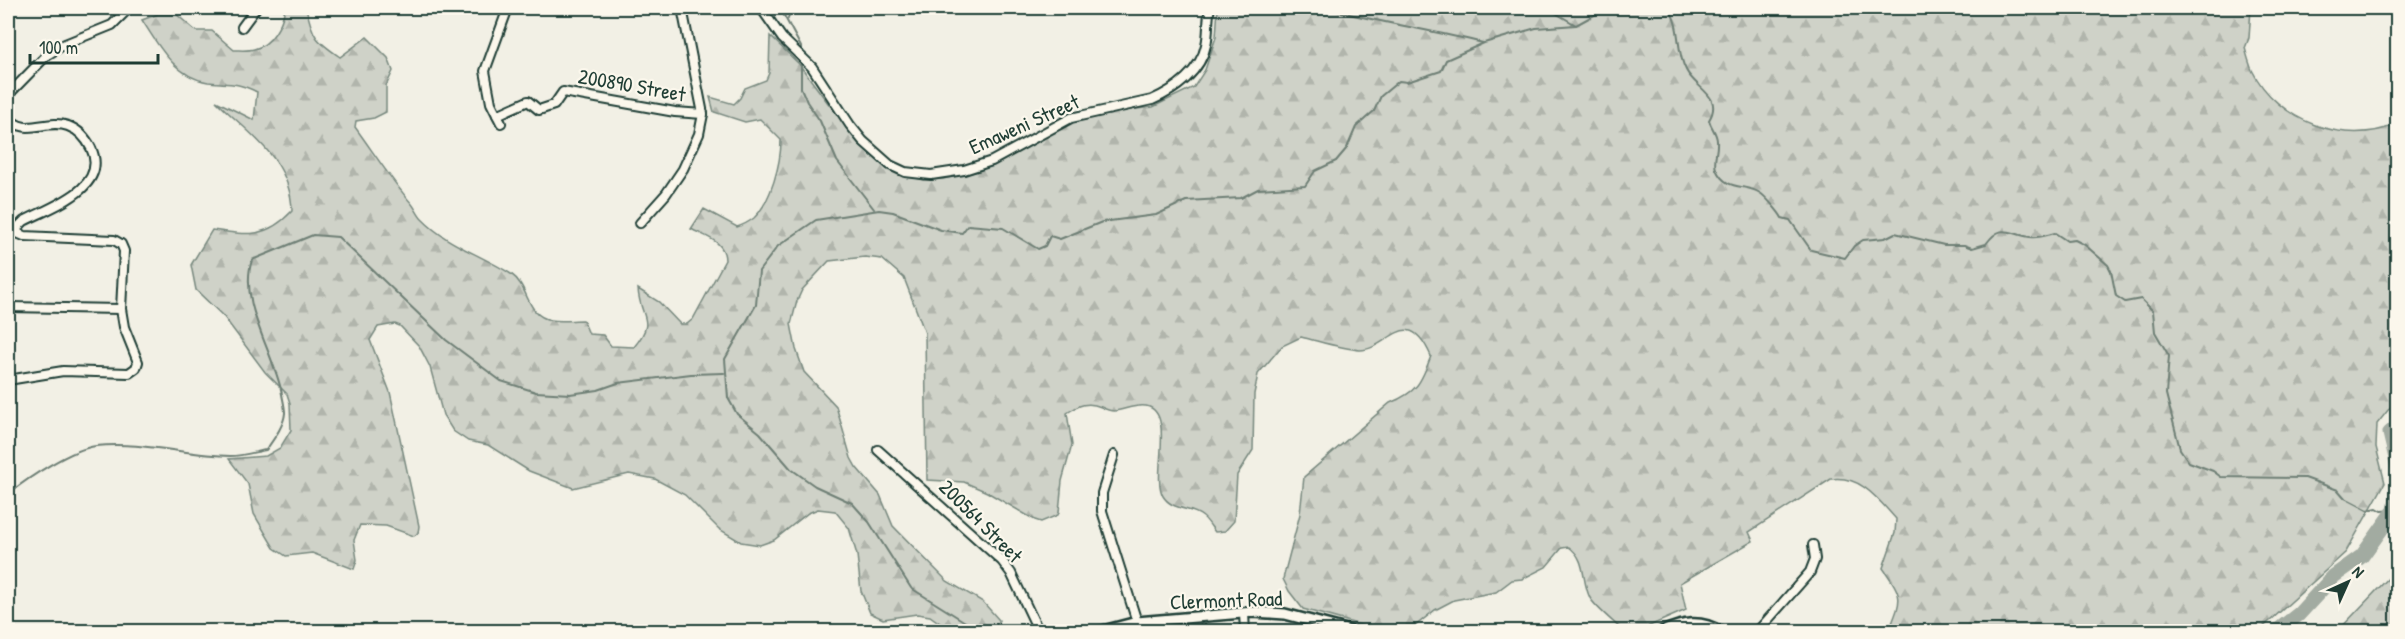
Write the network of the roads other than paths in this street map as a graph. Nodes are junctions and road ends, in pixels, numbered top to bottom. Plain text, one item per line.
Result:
1 (129, 8) edge
2 (256, 8) edge
3 (508, 8) edge
4 (682, 8) edge
5 (761, 8) edge
6 (1210, 8) edge
7 (242, 27) dead end
8 (9, 90) edge
9 (703, 114) junction
10 (8, 117) edge
11 (640, 224) dead end
12 (8, 307) edge
13 (121, 309) junction
14 (8, 380) edge
15 (878, 450) dead end
16 (1113, 454) dead end
17 (1813, 545) dead end
18 (1244, 613) junction
19 (1137, 622) junction
20 (1039, 632) edge
21 (1099, 632) edge
22 (1245, 632) edge
23 (1354, 632) edge
24 (1662, 632) edge
25 (1721, 632) edge
26 (1757, 632) edge

1 - 8 street
2 - 7 street
3 - 9 street, 200890 Street
4 - 9 street
5 - 6 street, Emaweni Street
9 - 11 street
10 - 13 street
12 - 13 street
13 - 14 street
15 - 20 street, 200564 Street
16 - 19 street
17 - 26 street
18 - 19 street, Clermont Road
18 - 22 street
18 - 23 street, Clermont Road
19 - 21 street, Clermont Road
24 - 25 street

